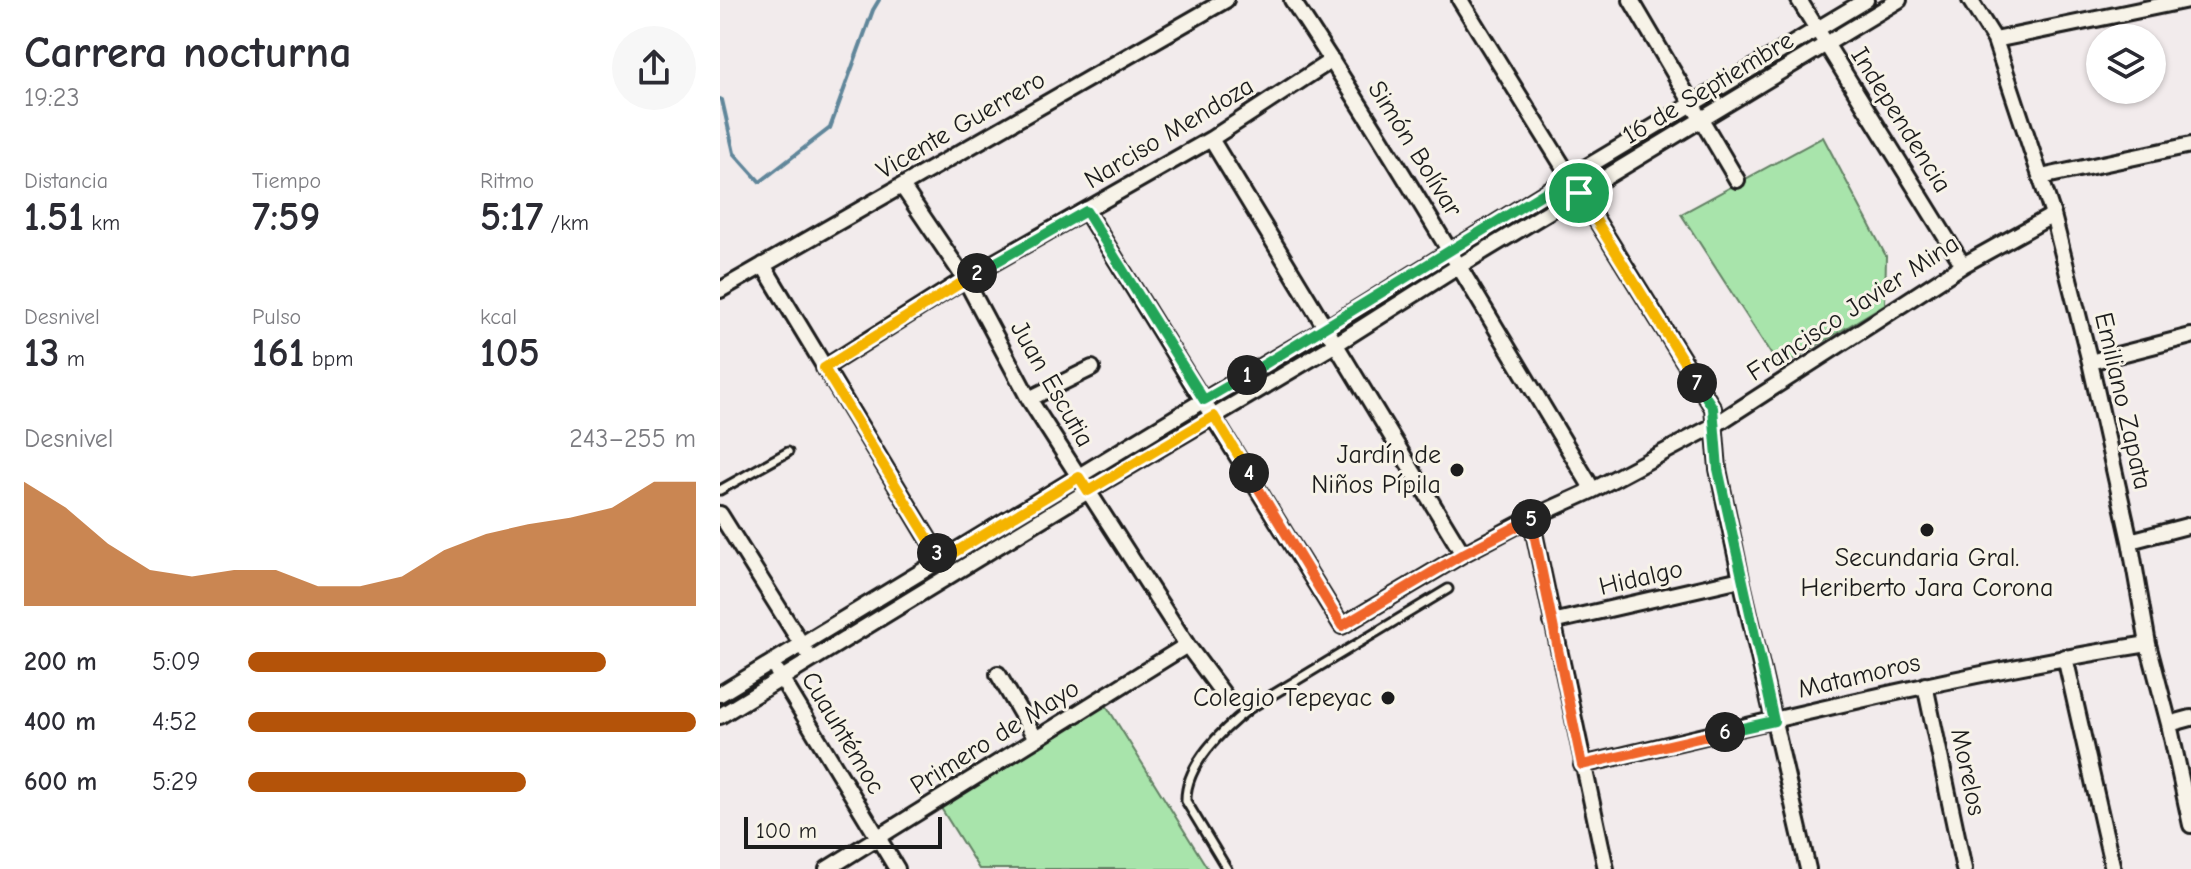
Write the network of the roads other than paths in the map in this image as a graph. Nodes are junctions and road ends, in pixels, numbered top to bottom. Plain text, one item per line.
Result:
1 (1226, 0) edge
2 (1292, 0) edge
3 (1460, 0) edge
4 (1631, 0) edge
5 (1799, 0) edge
6 (1866, 0) edge
7 (1899, 0) edge
8 (1970, 0) edge
9 (2188, 0) edge
10 (1817, 30) junction
11 (1995, 40) junction
12 (1826, 45) junction
13 (1332, 60) junction
14 (1693, 105) junction
15 (1702, 121) junction
16 (1211, 139) junction
17 (2191, 145) edge
18 (1570, 177) junction
19 (2041, 177) junction
20 (1737, 180) dead end
21 (902, 186) junction
22 (1579, 193) junction
23 (1086, 211) junction
24 (2053, 215) junction
25 (1449, 250) junction
26 (763, 265) junction
27 (1963, 265) junction
28 (1459, 266) junction
29 (965, 279) junction
30 (720, 290) edge
31 (1326, 328) junction
32 (2191, 336) edge
33 (1336, 344) junction
34 (2090, 362) junction
35 (824, 368) junction
36 (1092, 368) dead end
37 (1029, 399) junction
38 (1204, 400) junction
39 (1214, 416) junction
40 (1715, 425) junction
41 (788, 452) dead end
42 (1079, 477) junction
43 (720, 490) edge
44 (1593, 490) junction
45 (1088, 491) junction
46 (720, 514) edge
47 (1531, 518) junction
48 (2191, 525) edge
49 (2130, 541) junction
50 (1463, 554) junction
51 (942, 560) junction
52 (951, 575) junction
53 (1741, 579) junction
54 (1448, 589) dead end
55 (1552, 622) junction
56 (2148, 644) junction
57 (802, 645) junction
58 (1187, 645) junction
59 (2065, 657) junction
60 (812, 660) junction
61 (773, 662) junction
62 (998, 674) dead end
63 (782, 678) junction
64 (1925, 685) junction
65 (720, 694) edge
66 (1224, 695) dead end
67 (720, 716) edge
68 (2191, 718) edge
69 (1774, 721) junction
70 (2169, 724) junction
71 (1036, 739) junction
72 (1582, 765) junction
73 (2191, 825) edge
74 (879, 838) junction
75 (827, 869) edge
76 (897, 869) edge
77 (1227, 869) edge
78 (1606, 869) edge
79 (1808, 869) edge
80 (1964, 869) edge
81 (2113, 869) edge

1 - 21 street, Vicente Guerrero
2 - 13 street, Simón Bolívar
3 - 18 street
4 - 14 street
5 - 10 street, Independencia
6 - 10 street, 16 de Septiembre
7 - 12 street, 16 de Septiembre
8 - 11 street, Emiliano Zapata
9 - 11 street
10 - 12 street, Independencia
10 - 14 street, 16 de Septiembre
11 - 19 street, Emiliano Zapata
12 - 15 street, 16 de Septiembre
12 - 27 street, Independencia
13 - 16 street, Narciso Mendoza
13 - 25 street, Simón Bolívar
14 - 15 street
14 - 18 street, 16 de Septiembre
15 - 20 street
15 - 22 street, 16 de Septiembre
16 - 23 street, Narciso Mendoza
16 - 31 street
17 - 19 street
18 - 22 street
18 - 25 street, 16 de Septiembre
19 - 24 street, Emiliano Zapata
21 - 26 street, Vicente Guerrero
21 - 29 street, Juan Escutia
22 - 28 street, 16 de Septiembre
22 - 40 street
23 - 29 street, Narciso Mendoza
23 - 38 street
24 - 27 street, Francisco Javier Mina
24 - 34 street, Emiliano Zapata
25 - 28 street, Simón Bolívar
25 - 31 street, 16 de Septiembre
26 - 30 street, Vicente Guerrero
26 - 35 street
27 - 40 street, Francisco Javier Mina
28 - 33 street, 16 de Septiembre
28 - 44 street, Simón Bolívar
29 - 35 street, Narciso Mendoza
29 - 37 street, Juan Escutia
31 - 33 street
31 - 38 street, 16 de Septiembre
32 - 34 street
33 - 39 street, 16 de Septiembre
33 - 50 street
34 - 49 street, Emiliano Zapata
35 - 51 street
36 - 37 street
37 - 42 street, Juan Escutia
38 - 39 street
38 - 42 street, 16 de Septiembre
39 - 45 street, 16 de Septiembre
39 - 50 street, Francisco Javier Mina
40 - 44 street, Francisco Javier Mina
40 - 53 street
41 - 43 lane
42 - 45 street, Juan Escutia
42 - 51 street, 16 de Septiembre
44 - 47 street, Francisco Javier Mina
45 - 52 street, 16 de Septiembre
45 - 58 street, Juan Escutia
46 - 57 street, Cuauhtémoc
47 - 50 street, Francisco Javier Mina
47 - 55 street
48 - 49 street
49 - 56 street, Emiliano Zapata
51 - 52 street
51 - 57 street, 16 de Septiembre
52 - 60 street, 16 de Septiembre
53 - 55 street, Hidalgo
53 - 69 street
54 - 77 lane
55 - 72 street
56 - 59 street, Matamoros
56 - 70 street, Emiliano Zapata
57 - 60 street, Cuauhtémoc
57 - 61 street, 16 de Septiembre
58 - 66 street, Juan Escutia
58 - 71 street, Primero de Mayo
59 - 64 street, Matamoros
59 - 81 street
60 - 63 street, 16 de Septiembre
61 - 63 street, Cuauhtémoc
61 - 65 street, 16 de Septiembre
62 - 71 street
63 - 67 street, 16 de Septiembre
63 - 74 street, Cuauhtémoc
64 - 69 street, Matamoros
64 - 80 street, Morelos
68 - 70 street
69 - 72 street, Matamoros
69 - 79 street
70 - 73 street, Emiliano Zapata
71 - 74 street, Primero de Mayo
72 - 78 street
74 - 75 street, Primero de Mayo
74 - 76 street, Cuauhtémoc

